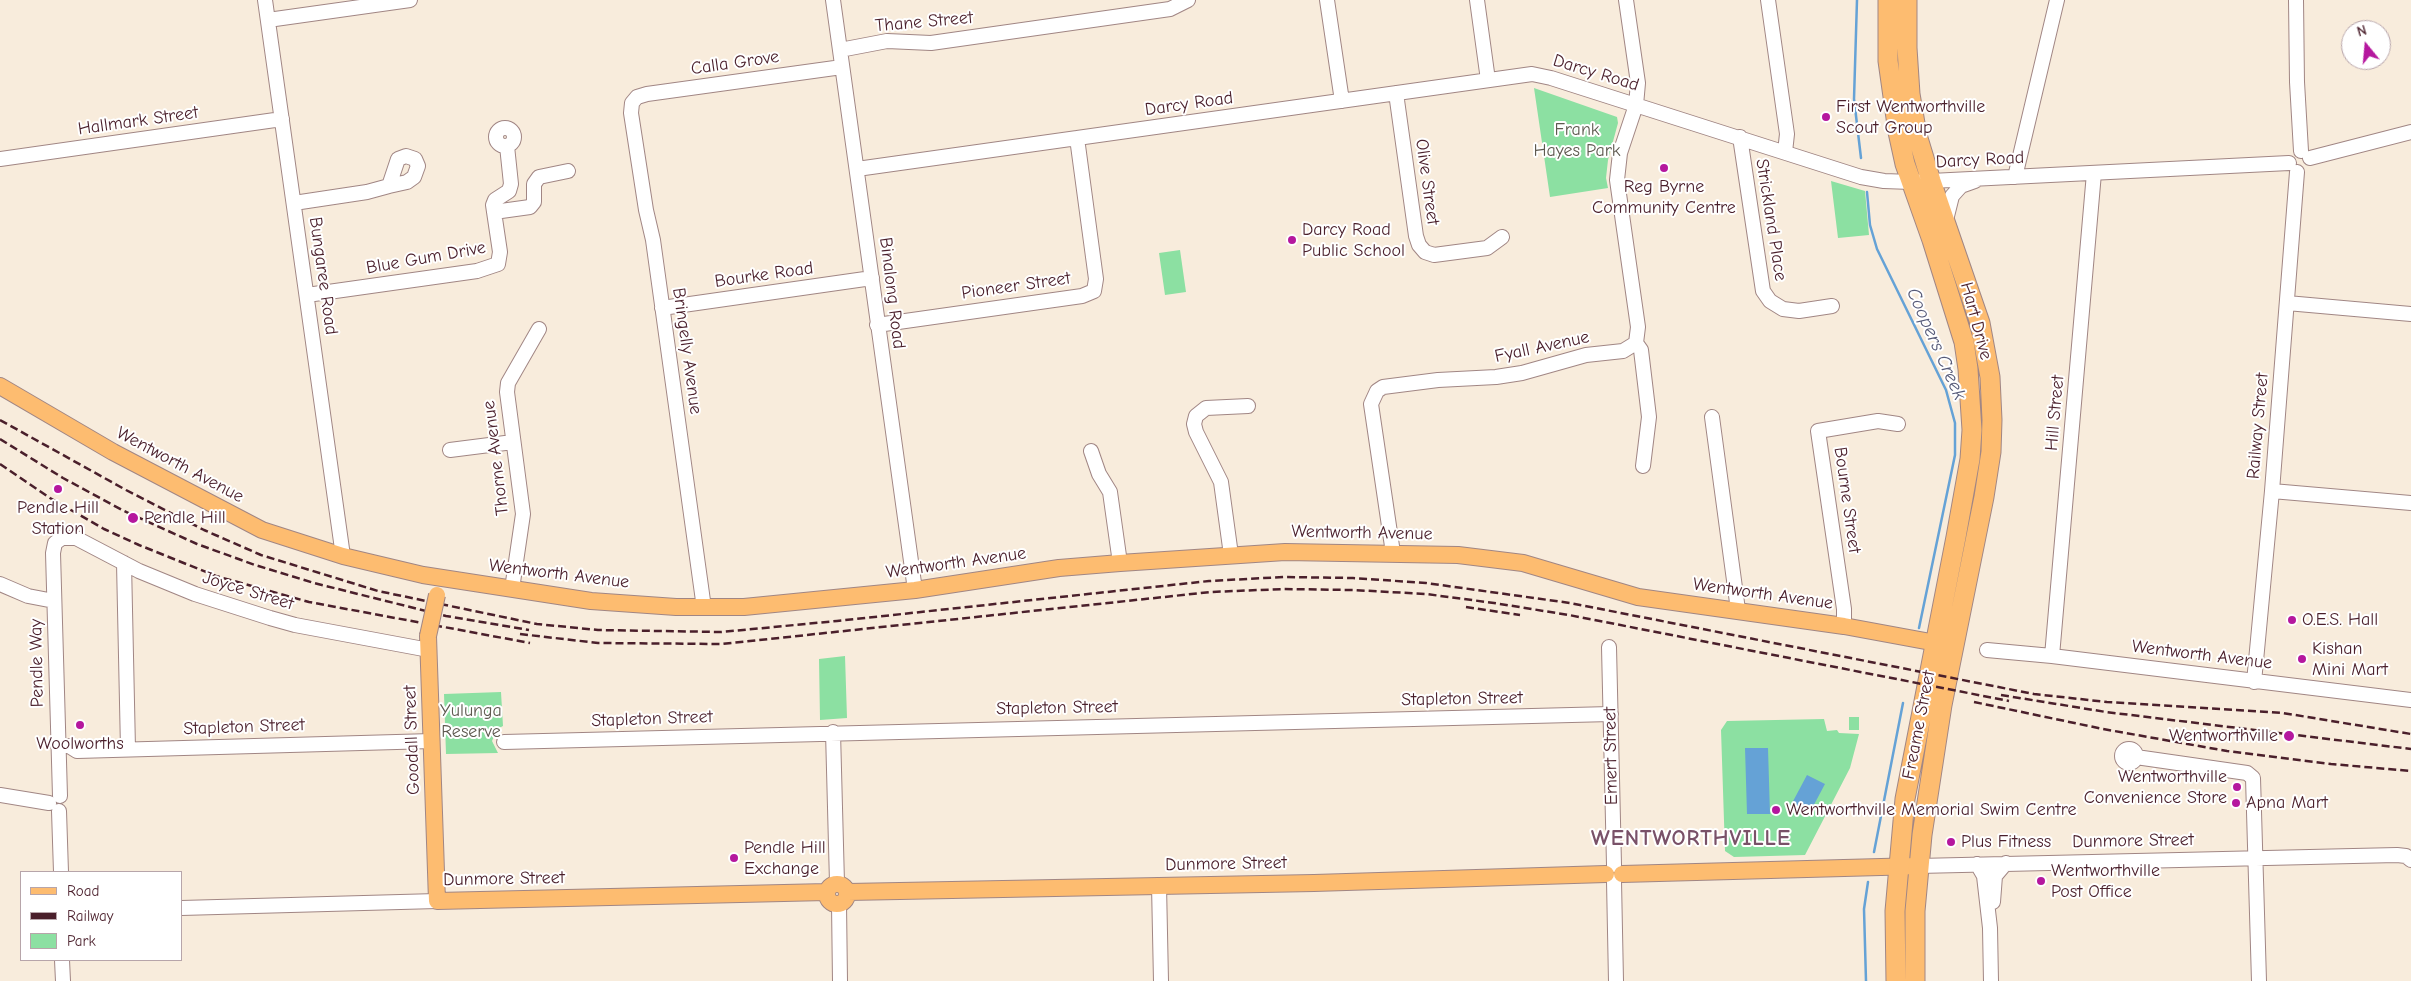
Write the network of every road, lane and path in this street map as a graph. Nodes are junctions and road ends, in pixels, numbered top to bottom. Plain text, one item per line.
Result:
1 (265, 0) edge
2 (410, 0) edge
3 (833, 0) edge
4 (1188, 0) edge
5 (1327, 0) edge
6 (1477, 0) edge
7 (1626, 0) edge
8 (1768, 0) edge
9 (1888, 0) edge
10 (1907, 0) edge
11 (2057, 0) edge
12 (2296, 0) edge
13 (268, 20) junction
14 (840, 50) junction
15 (842, 67) junction
16 (1488, 80) junction
17 (1396, 93) junction
18 (634, 100) joint
19 (1342, 101) junction
20 (1636, 105) junction
21 (282, 119) junction
22 (2411, 132) edge
23 (1740, 137) junction
24 (1077, 138) junction
25 (507, 146) dead end
26 (1785, 152) junction
27 (2306, 155) junction
28 (0, 159) edge
29 (2293, 168) junction
30 (857, 169) junction
31 (568, 171) dead end
32 (2094, 172) junction
33 (2015, 176) junction
34 (1983, 178) junction
35 (1931, 181) junction
36 (1911, 182) junction
37 (389, 186) dead end
38 (294, 203) junction
39 (494, 212) junction
40 (1945, 223) junction
41 (1502, 237) dead end
42 (872, 278) junction
43 (307, 295) junction
44 (2287, 303) junction
45 (1832, 306) dead end
46 (662, 308) junction
47 (2411, 314) edge
48 (877, 325) junction
49 (538, 329) dead end
50 (1636, 343) junction
51 (0, 386) edge
52 (1248, 406) dead end
53 (1712, 417) dead end
54 (1898, 424) dead end
55 (513, 442) junction
56 (450, 450) dead end
57 (1092, 451) dead end
58 (1643, 466) dead end
59 (2272, 491) junction
60 (2411, 503) edge
61 (66, 537) joint
62 (1392, 553) junction
63 (1231, 555) junction
64 (343, 556) junction
65 (1120, 563) junction
66 (124, 564) junction
67 (440, 578) junction
68 (0, 584) edge
69 (512, 589) junction
70 (915, 590) junction
71 (54, 601) junction
72 (704, 608) junction
73 (1738, 610) junction
74 (1844, 626) junction
75 (428, 643) junction
76 (1934, 643) junction
77 (1953, 646) junction
78 (1608, 647) dead end
79 (1987, 650) dead end
80 (2052, 656) junction
81 (2254, 682) junction
82 (2411, 700) edge
83 (1611, 714) junction
84 (833, 732) junction
85 (432, 741) junction
86 (504, 742) dead end
87 (58, 746) junction
88 (128, 749) junction
89 (2136, 757) dead end
90 (0, 795) edge
91 (56, 803) junction
92 (2257, 858) junction
93 (2408, 858) edge
94 (2006, 863) junction
95 (1977, 864) junction
96 (1897, 866) junction
97 (1918, 866) junction
98 (60, 871) edge
99 (1614, 873) junction
100 (1159, 885) junction
101 (838, 893) junction
102 (437, 901) junction
103 (182, 908) edge
104 (1990, 928) junction
105 (62, 961) edge
106 (63, 981) edge
107 (840, 981) edge
108 (1161, 981) edge
109 (1616, 981) edge
110 (1896, 981) edge
111 (1915, 981) edge
112 (1991, 981) edge
113 (2259, 981) edge

1 - 13 street, Bungaree Road
2 - 13 street
3 - 14 street, Binalong Road
4 - 14 street, Thane Street
5 - 19 street
6 - 16 street
7 - 20 street
8 - 26 street
9 - 36 highway, Hart Drive
10 - 35 highway, Hart Drive
11 - 33 street
12 - 27 street
13 - 21 street, Bungaree Road
14 - 15 street, Binalong Road
15 - 18 street, Calla Grove
15 - 30 street, Binalong Road
16 - 17 street, Darcy Road
16 - 20 street, Darcy Road
17 - 19 street, Darcy Road
17 - 41 street, Olive Street
18 - 46 street, Bringelly Avenue
19 - 24 street, Darcy Road
20 - 23 street, Darcy Road
20 - 50 street
21 - 28 street, Hallmark Street
21 - 38 street, Bungaree Road
22 - 27 street
23 - 26 street, Darcy Road
23 - 45 street, Strickland Place
24 - 30 street, Darcy Road
24 - 48 street, Pioneer Street
25 - 39 street
26 - 36 street, Darcy Road
27 - 29 street
29 - 32 street, Darcy Road
29 - 44 street, Railway Street
30 - 42 street, Binalong Road
31 - 39 street
32 - 33 street, Darcy Road
32 - 80 street, Hill Street
33 - 34 street, Darcy Road
34 - 35 street, Darcy Road
34 - 40 street
35 - 36 street, Darcy Road
35 - 40 highway, Hart Drive
36 - 76 highway, Hart Drive
37 - 38 street
38 - 43 street, Bungaree Road
39 - 43 street, Blue Gum Drive
40 - 77 highway, Hart Drive
42 - 46 street, Bourke Road
42 - 48 street, Binalong Road
43 - 64 street, Bungaree Road
44 - 47 street
44 - 59 street, Railway Street
46 - 72 street, Bringelly Avenue
48 - 70 street, Binalong Road
49 - 55 street, Thorne Avenue
50 - 58 street
50 - 62 street, Fyall Avenue
51 - 64 main road, Wentworth Avenue
52 - 63 street
53 - 73 street
54 - 74 street, Bourne Street
55 - 56 street
55 - 69 street, Thorne Avenue
57 - 65 street
59 - 60 street
59 - 81 street, Railway Street
61 - 66 street, Joyce Street
61 - 71 street, Pendle Way
62 - 63 main road, Wentworth Avenue
62 - 73 main road, Wentworth Avenue
63 - 65 main road, Wentworth Avenue
64 - 67 main road, Wentworth Avenue
65 - 70 main road, Wentworth Avenue
66 - 75 street, Joyce Street
66 - 88 street
67 - 69 main road, Wentworth Avenue
67 - 75 main road, Goodall Street, bridge
68 - 71 street
69 - 72 main road, Wentworth Avenue
70 - 72 main road, Wentworth Avenue
71 - 87 street, Pendle Way
73 - 74 main road, Wentworth Avenue
74 - 76 main road, Wentworth Avenue
75 - 85 main road, Goodall Street
76 - 77 main road, Wentworth Avenue
76 - 96 highway, Freame Street
77 - 97 highway, Freame Street
78 - 83 street, Emert Street
79 - 80 street, Wentworth Avenue
80 - 81 street, Wentworth Avenue
81 - 82 street, Wentworth Avenue
83 - 84 street, Stapleton Street
83 - 99 street, Emert Street
84 - 86 street, Stapleton Street
84 - 101 street
85 - 88 street, Stapleton Street
85 - 102 main road, Goodall Street
87 - 88 street, Stapleton Street
87 - 91 street, Pendle Way
89 - 92 street
90 - 91 street
91 - 98 street, Pendle Way
92 - 93 street, Dunmore Street
92 - 94 street, Dunmore Street
92 - 113 street
94 - 95 street, Dunmore Street
94 - 104 street
95 - 97 street, Dunmore Street
95 - 104 street
96 - 97 main road, Dunmore Street
96 - 99 main road, Dunmore Street
96 - 110 highway
97 - 111 highway
99 - 100 main road, Dunmore Street
99 - 109 street, Emert Street
100 - 101 main road, Dunmore Street
100 - 108 street
101 - 102 main road, Dunmore Street
101 - 107 street
102 - 103 street, Dunmore Street
104 - 112 street
105 - 106 street

